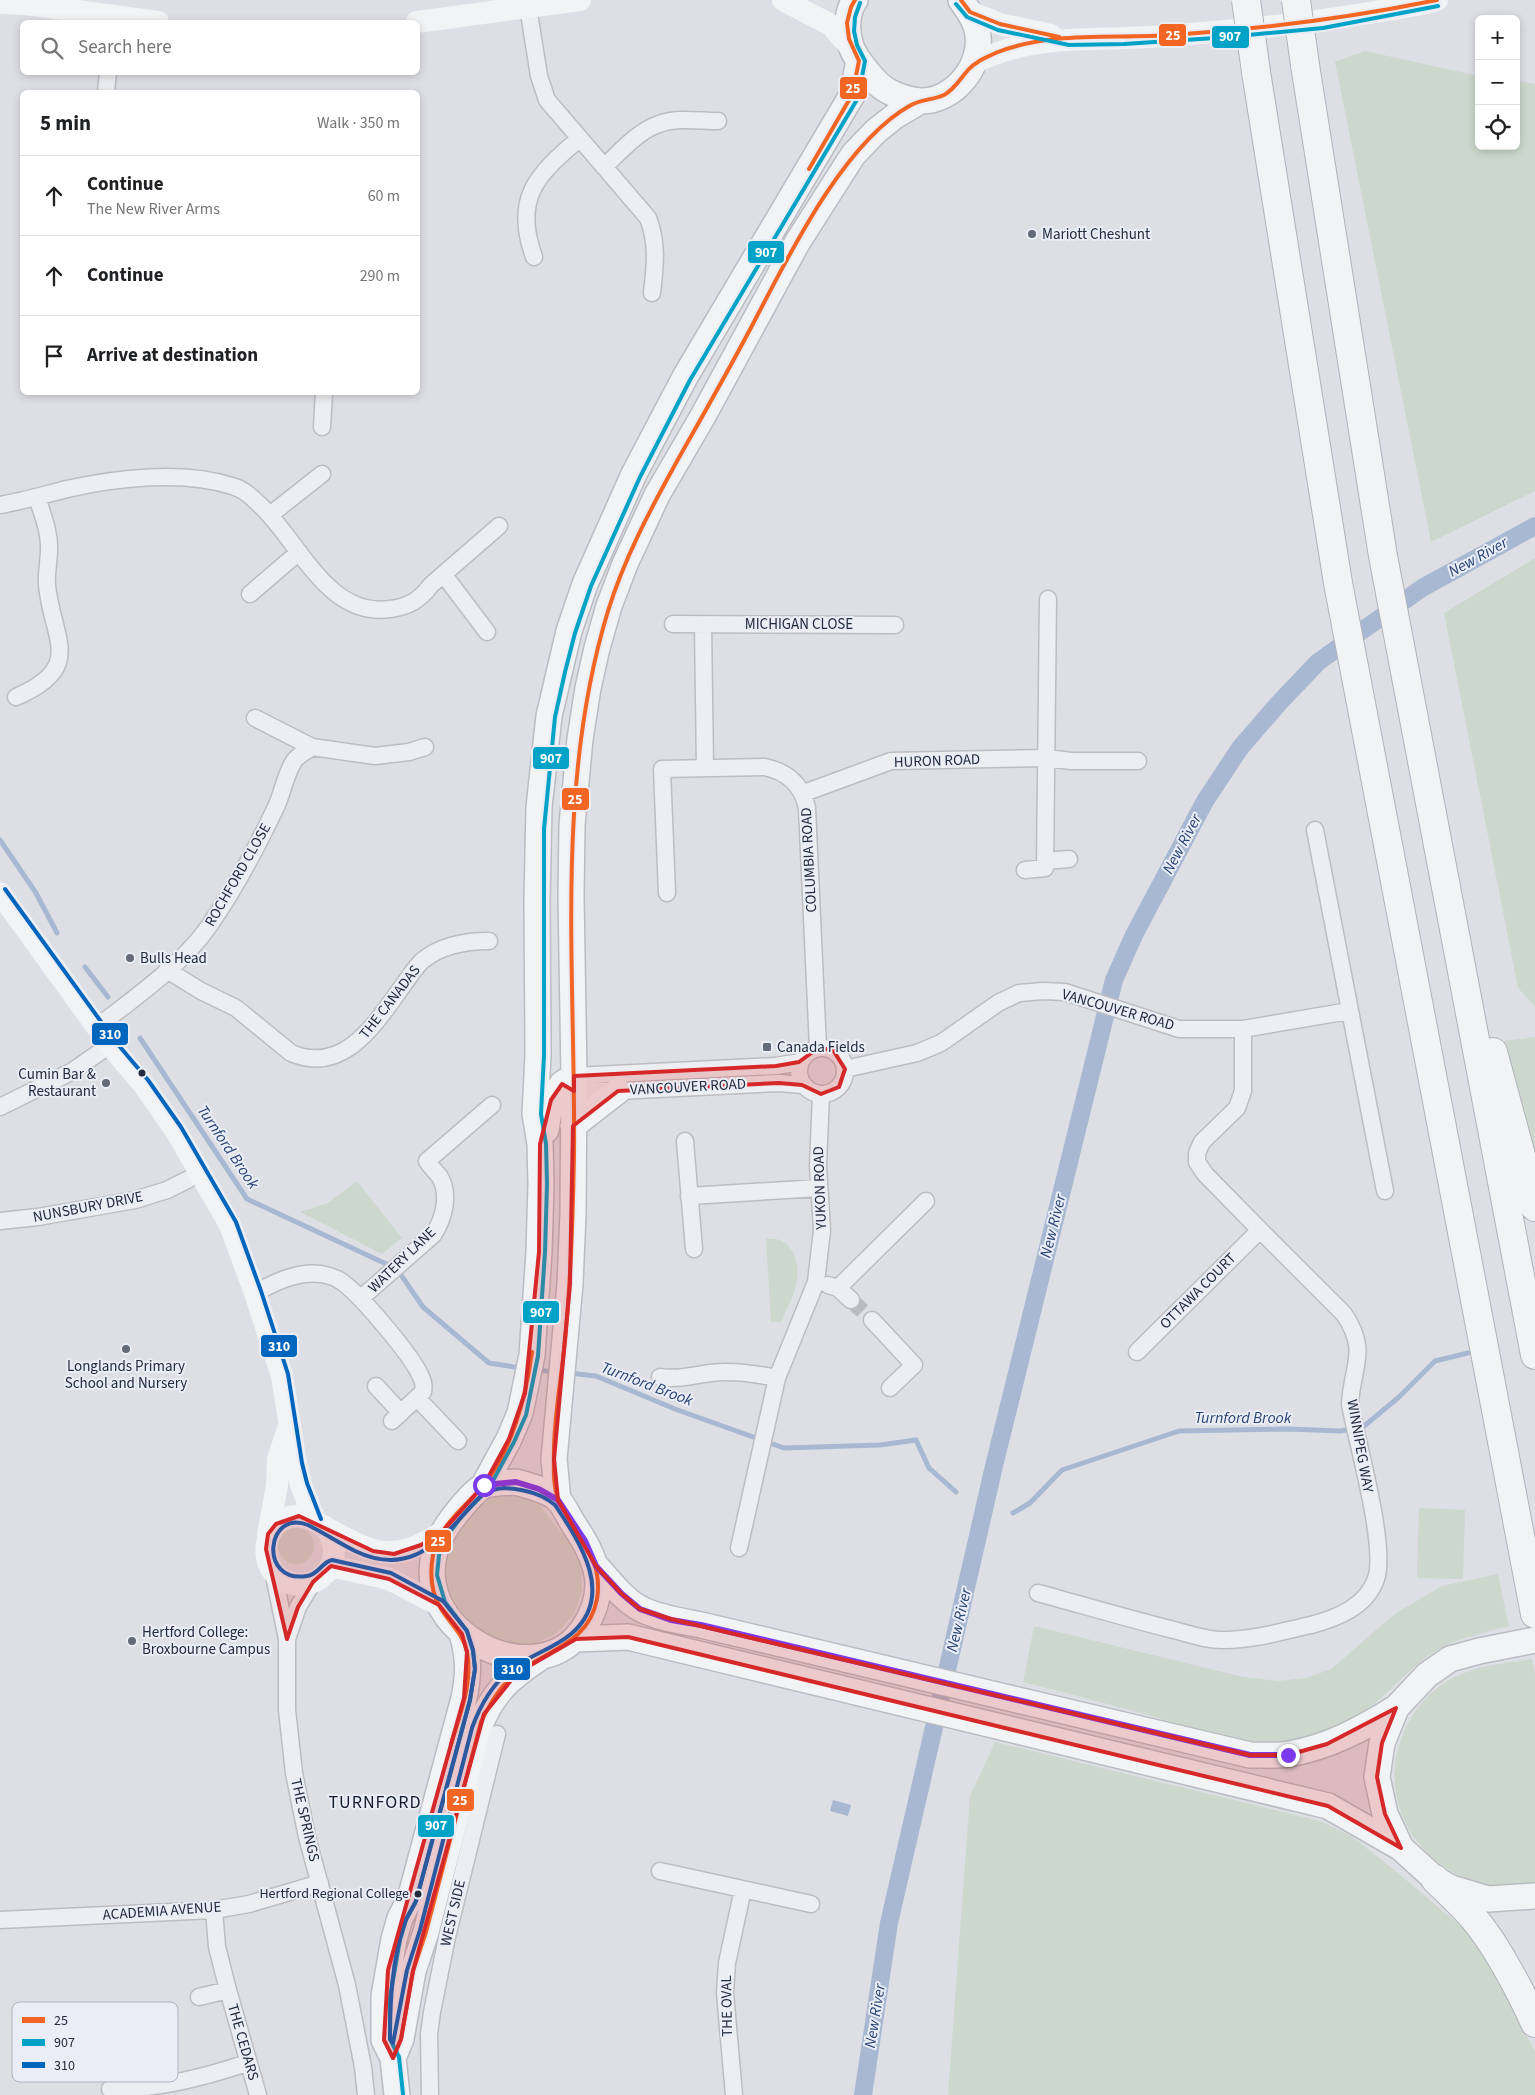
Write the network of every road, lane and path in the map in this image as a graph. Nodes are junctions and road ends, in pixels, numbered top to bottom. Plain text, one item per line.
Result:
1 (580, 0) edge
2 (779, 0) edge
3 (783, 0) edge
4 (787, 0) edge
5 (855, 0) edge
6 (1246, 0) edge
7 (1296, 0) edge
8 (1437, 0) edge
9 (0, 3) edge
10 (965, 6) edge
11 (528, 7) junction
12 (112, 20) edge
13 (420, 22) edge
14 (1070, 39) junction
15 (855, 55) junction
16 (974, 64) junction
17 (108, 75) edge
18 (106, 90) edge
19 (920, 101) junction
20 (718, 121) dead end
21 (579, 138) junction
22 (604, 167) junction
23 (534, 257) dead end
24 (652, 293) dead end
25 (324, 395) edge
26 (322, 427) dead end
27 (322, 474) dead end
28 (37, 497) junction
29 (0, 505) edge
30 (270, 515) junction
31 (499, 526) dead end
32 (299, 552) junction
33 (444, 575) junction
34 (250, 594) dead end
35 (1048, 599) dead end
36 (673, 624) dead end
37 (703, 624) junction
38 (895, 625) dead end
39 (488, 632) dead end
40 (16, 697) dead end
41 (255, 718) dead end
42 (312, 747) junction
43 (424, 747) dead end
44 (1047, 758) junction
45 (1138, 761) dead end
46 (705, 768) junction
47 (804, 793) junction
48 (1315, 830) dead end
49 (1070, 859) dead end
50 (1045, 864) junction
51 (1025, 870) dead end
52 (0, 893) edge
53 (667, 893) dead end
54 (489, 941) dead end
55 (167, 970) junction
56 (1464, 990) junction
57 (1349, 1011) junction
58 (1244, 1028) junction
59 (103, 1036) junction
60 (818, 1048) junction
61 (800, 1062) junction
62 (845, 1069) junction
63 (537, 1070) junction
64 (570, 1084) junction
65 (802, 1085) junction
66 (618, 1091) junction
67 (821, 1094) junction
68 (492, 1105) dead end
69 (0, 1107) edge
70 (574, 1126) junction
71 (685, 1141) dead end
72 (540, 1144) junction
73 (201, 1173) junction
74 (819, 1188) junction
75 (1385, 1191) dead end
76 (690, 1196) junction
77 (926, 1201) dead end
78 (1535, 1207) edge
79 (0, 1221) edge
80 (1260, 1230) junction
81 (694, 1249) dead end
82 (816, 1282) junction
83 (838, 1288) junction
84 (255, 1293) junction
85 (361, 1298) junction
86 (851, 1300) tunnel mouth
87 (872, 1320) tunnel mouth
88 (1137, 1352) dead end
89 (1535, 1356) edge
90 (660, 1377) dead end
91 (777, 1378) junction
92 (376, 1386) dead end
93 (890, 1388) dead end
94 (417, 1398) junction
95 (289, 1426) junction
96 (458, 1441) dead end
97 (484, 1485) junction
98 (558, 1500) junction
99 (316, 1517) junction
100 (441, 1533) junction
101 (268, 1534) junction
102 (739, 1548) dead end
103 (331, 1566) junction
104 (596, 1566) junction
105 (273, 1571) junction
106 (313, 1582) junction
107 (1038, 1593) dead end
108 (439, 1605) junction
109 (1535, 1614) edge
110 (462, 1634) junction
111 (287, 1639) junction
112 (576, 1639) junction
113 (1535, 1640) edge
114 (541, 1657) junction
115 (1396, 1708) junction
116 (497, 1734) dead end
117 (1400, 1848) junction
118 (660, 1871) dead end
119 (1435, 1879) junction
120 (320, 1883) junction
121 (743, 1889) junction
122 (1534, 1896) edge
123 (410, 1900) junction
124 (811, 1904) dead end
125 (214, 1910) junction
126 (0, 1920) edge
127 (437, 1934) junction
128 (228, 1990) junction
129 (199, 1997) dead end
130 (1535, 2023) edge
131 (393, 2058) junction
132 (247, 2063) junction
133 (110, 2089) dead end
134 (258, 2095) edge
135 (366, 2095) edge
136 (397, 2095) edge
137 (430, 2095) edge
138 (734, 2095) edge

1 - 11 main road
2 - 3 main road
3 - 4 main road
3 - 15 main road
5 - 15 main road
6 - 109 highway, bridge
7 - 56 highway, bridge
8 - 14 main road
9 - 12 main road
10 - 14 main road
10 - 16 main road
11 - 13 main road
11 - 21 street
14 - 16 main road
15 - 19 main road
15 - 63 main road
16 - 19 main road
17 - 18 street
19 - 64 main road
20 - 22 street
21 - 22 street
21 - 23 street
22 - 24 street
25 - 26 street
27 - 30 street
28 - 29 street
28 - 30 street
28 - 40 street
30 - 32 street
31 - 33 street
32 - 33 street
32 - 34 street
33 - 39 street
35 - 44 street
36 - 37 street, MICHIGAN CLOSE
37 - 38 street, MICHIGAN CLOSE
37 - 46 street
41 - 42 street
42 - 43 street
42 - 55 street, ROCHFORD CLOSE
44 - 45 street, HURON ROAD
44 - 47 street, HURON ROAD
44 - 50 street
46 - 47 street, COLUMBIA ROAD
46 - 53 street, COLUMBIA ROAD
47 - 60 street, COLUMBIA ROAD
48 - 57 street
49 - 50 street
50 - 51 street
52 - 59 main road
54 - 55 street, THE CANADAS
55 - 59 street, ROCHFORD CLOSE
56 - 78 highway
56 - 89 highway
57 - 58 street, VANCOUVER ROAD
57 - 75 street
58 - 62 street, VANCOUVER ROAD
58 - 80 street, WINNIPEG WAY
59 - 69 street, ROCHFORD CLOSE
59 - 73 main road
60 - 61 street
60 - 62 street
61 - 64 street, VANCOUVER ROAD
61 - 65 street
62 - 67 street
63 - 64 main road
63 - 72 main road
64 - 66 street, VANCOUVER ROAD
64 - 70 main road
64 - 72 main road
65 - 66 street, VANCOUVER ROAD
65 - 67 street
66 - 70 main road
67 - 74 street, YUKON ROAD
68 - 85 street, WATERY LANE
70 - 98 main road
71 - 76 street
72 - 97 main road
73 - 79 street, NUNSBURY DRIVE
73 - 84 main road
74 - 76 street
74 - 82 street, YUKON ROAD
76 - 81 street
77 - 83 street
80 - 88 street, OTTAWA COURT
80 - 107 street, WINNIPEG WAY
82 - 83 street
82 - 91 street, YUKON ROAD
83 - 86 street
84 - 85 street, WATERY LANE
84 - 95 main road
85 - 94 street, WATERY LANE
87 - 93 street
90 - 91 street
91 - 102 street, YUKON ROAD
92 - 94 street
94 - 96 street
95 - 99 main road
95 - 101 main road
97 - 98 main road
97 - 100 main road
98 - 104 main road
99 - 100 main road
99 - 101 main road
99 - 103 main road
100 - 108 main road
101 - 105 main road
103 - 106 main road
103 - 108 main road
104 - 112 main road
104 - 115 main road
105 - 106 main road
105 - 111 street, THE SPRINGS
106 - 111 street
108 - 110 main road
110 - 114 main road
110 - 123 main road
111 - 120 street, THE SPRINGS
112 - 114 main road
112 - 117 main road
113 - 115 main road
114 - 127 main road
115 - 117 main road
116 - 127 street, WEST SIDE
117 - 119 main road
118 - 121 street
119 - 122 main road
119 - 130 highway
120 - 125 street, ACADEMIA AVENUE
120 - 135 street, THE SPRINGS
121 - 124 street
121 - 138 street, THE OVAL
123 - 127 main road
123 - 131 main road
125 - 126 street, ACADEMIA AVENUE
125 - 128 street, THE CEDARS
127 - 131 main road
127 - 137 street, WEST SIDE
128 - 129 street, THE CEDARS
128 - 132 street, THE CEDARS
131 - 136 main road
132 - 133 street
132 - 134 street, THE CEDARS

